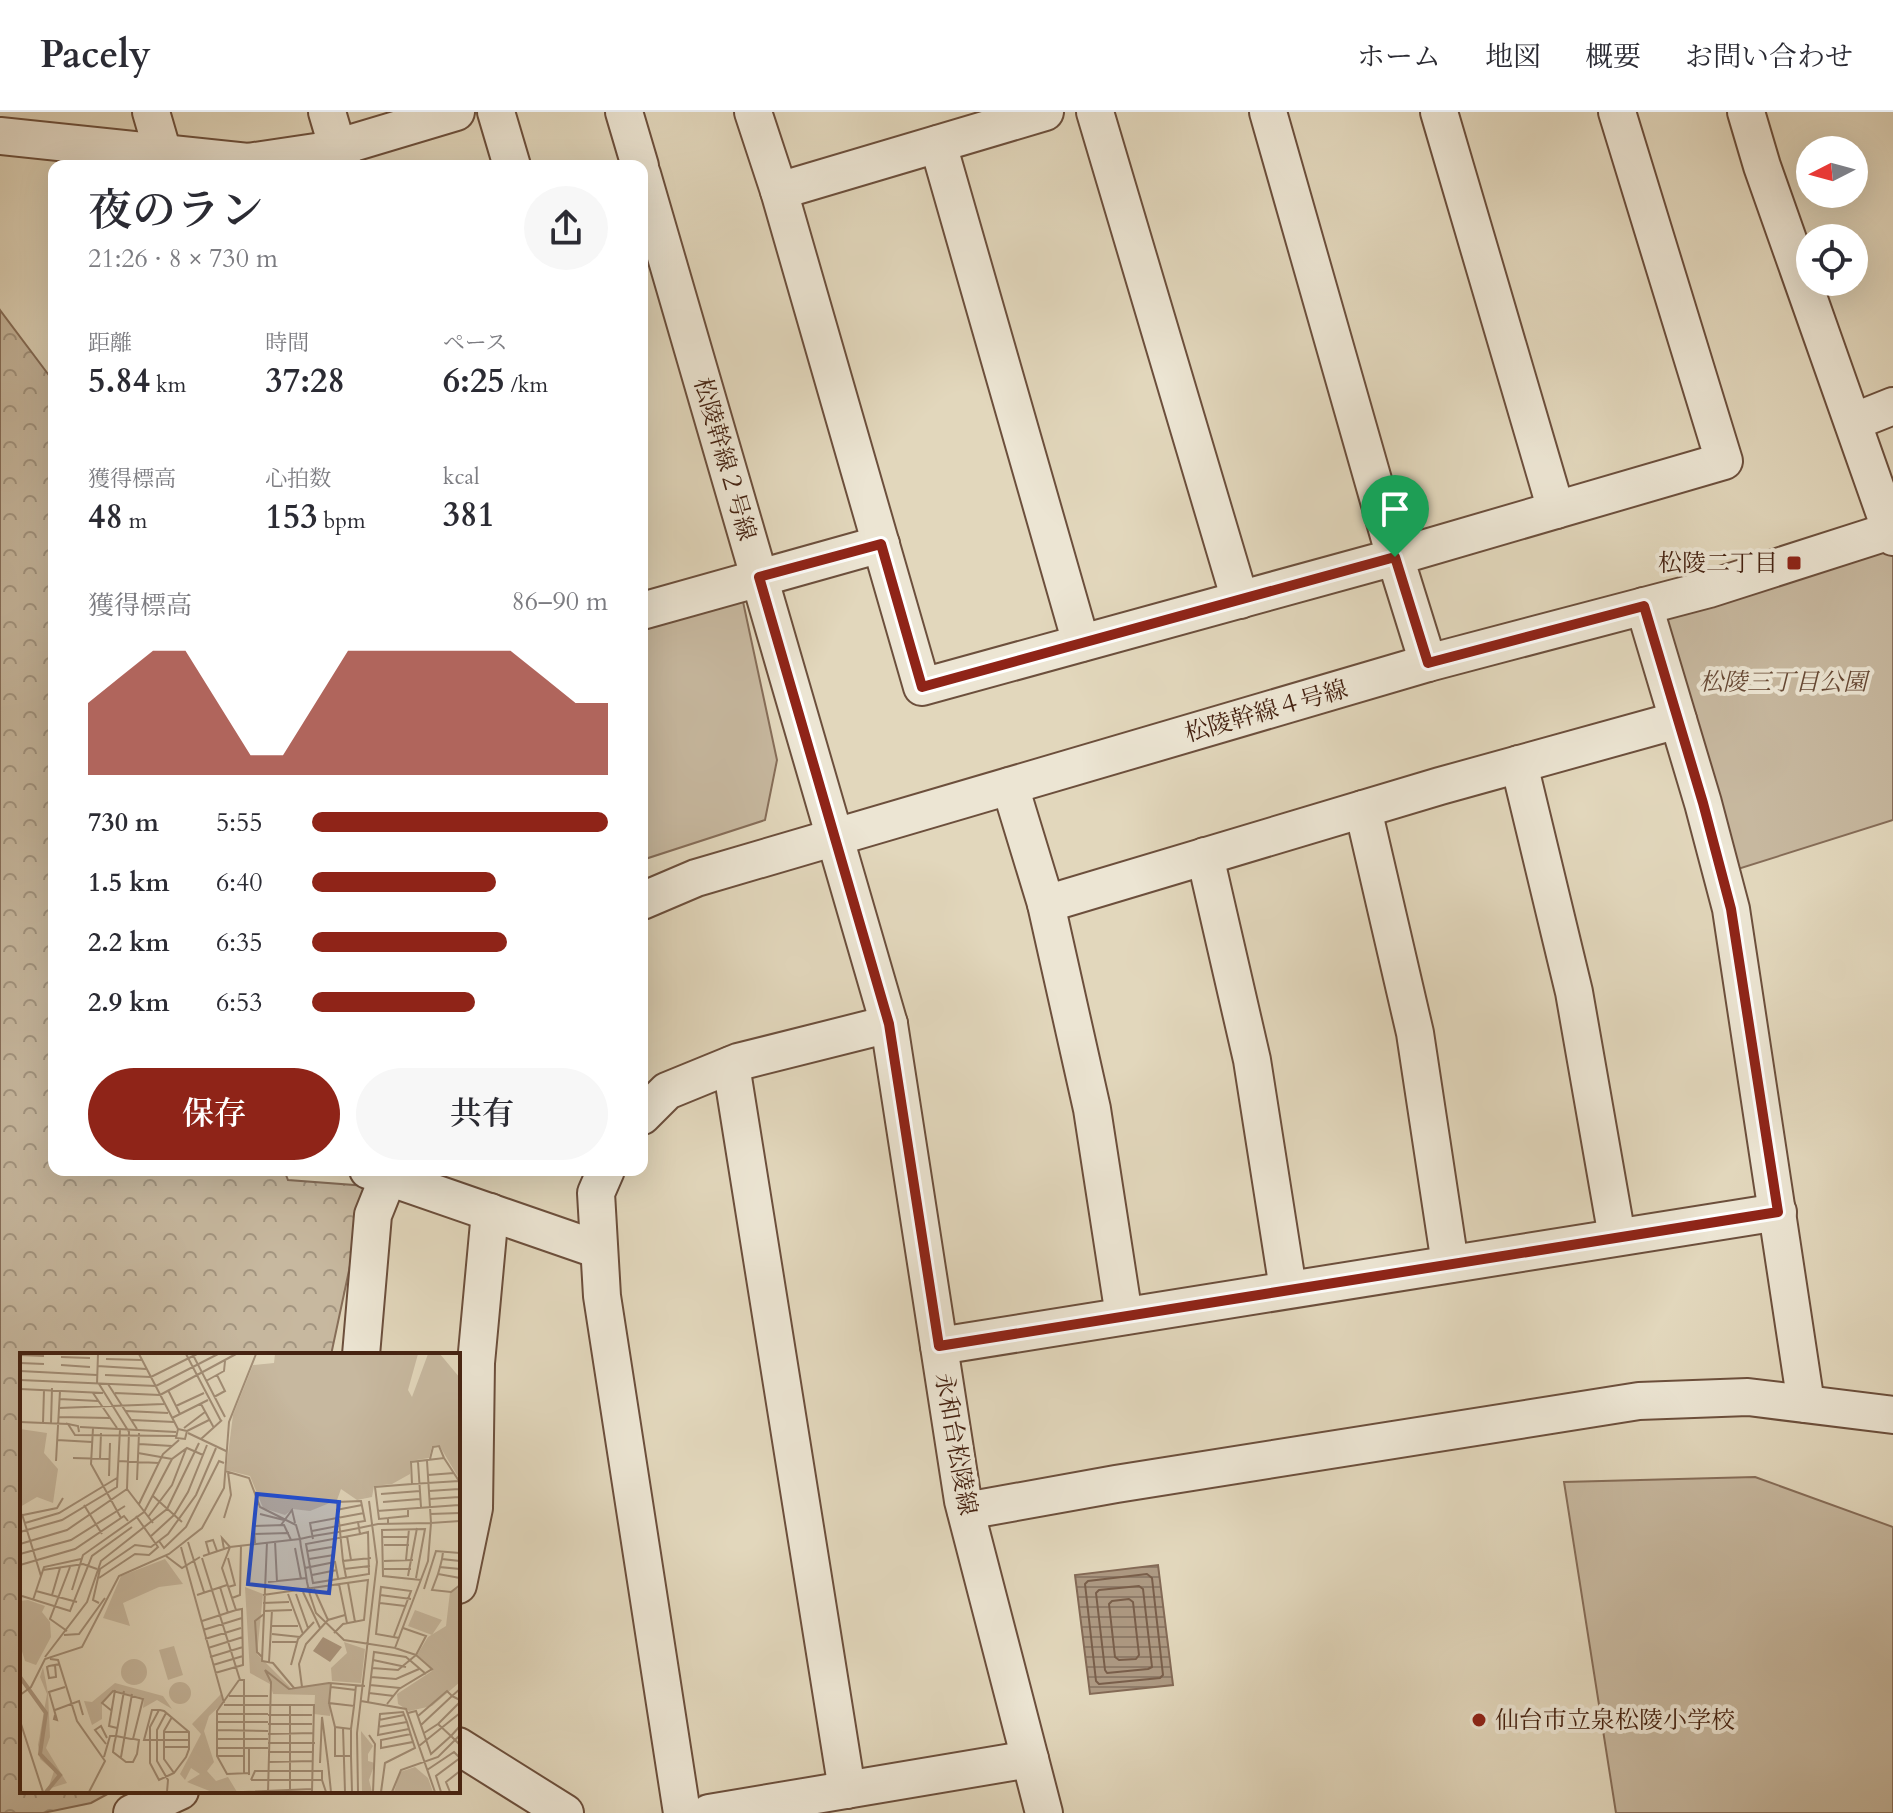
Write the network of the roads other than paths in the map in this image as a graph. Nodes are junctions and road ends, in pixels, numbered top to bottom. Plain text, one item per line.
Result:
1 (151, 112) edge
2 (327, 112) edge
3 (456, 112) edge
4 (496, 112) edge
5 (624, 112) edge
6 (753, 112) edge
7 (1045, 112) edge
8 (1095, 112) edge
9 (1268, 112) edge
10 (1439, 112) edge
11 (1617, 112) edge
12 (1746, 112) edge
13 (0, 136) edge
14 (938, 144) junction
15 (163, 153) junction
16 (340, 157) edge
17 (229, 160) edge
18 (285, 160) edge
19 (510, 160) edge
20 (638, 160) edge
21 (779, 191) junction
22 (648, 195) edge
23 (1893, 406) edge
24 (1853, 422) junction
25 (1556, 510) junction
26 (1892, 532) edge
27 (881, 544) junction
28 (1395, 557) junction
29 (759, 577) junction
30 (1240, 600) junction
31 (1644, 606) junction
32 (648, 607) edge
33 (1081, 643) junction
34 (1428, 663) junction
35 (1678, 720) junction
36 (1519, 764) junction
37 (1010, 786) junction
38 (1363, 809) junction
39 (835, 837) junction
40 (1205, 856) junction
41 (648, 898) edge
42 (1046, 904) junction
43 (889, 1024) junction
44 (731, 1065) junction
45 (648, 1110) edge
46 (382, 1176) edge
47 (394, 1176) edge
48 (603, 1176) edge
49 (490, 1212) junction
50 (1778, 1212) junction
51 (1617, 1237) junction
52 (599, 1250) junction
53 (1450, 1264) junction
54 (1288, 1289) junction
55 (1124, 1316) junction
56 (939, 1346) junction
57 (361, 1353) edge
58 (1806, 1404) junction
59 (1893, 1415) edge
60 (966, 1511) junction
61 (460, 1575) edge
62 (460, 1747) edge
63 (1030, 1759) junction
64 (847, 1790) junction
65 (176, 1793) edge
66 (132, 1813) edge
67 (565, 1813) edge
68 (682, 1813) edge
69 (709, 1813) edge
70 (1044, 1813) edge

1 - 15 street
2 - 16 street
3 - 16 street
4 - 19 street
5 - 20 street
6 - 21 street
7 - 14 street
8 - 30 street
9 - 28 street
10 - 25 street
11 - 25 street
12 - 24 street
13 - 15 street
14 - 21 street
14 - 33 street
15 - 17 street
16 - 18 street
21 - 27 street
22 - 29 street, 松陵幹線２号線
23 - 24 street
24 - 26 street
25 - 28 street
26 - 31 street, 松陵幹線４号線
27 - 29 street
27 - 33 street
28 - 30 street
28 - 34 street
29 - 32 street
29 - 39 street, 松陵幹線２号線
30 - 33 street
31 - 34 street, 松陵幹線４号線
31 - 35 street
34 - 37 street, 松陵幹線４号線
35 - 36 street
35 - 50 street
36 - 38 street
36 - 51 street
37 - 39 street, 松陵幹線４号線
37 - 42 street
38 - 40 street
38 - 53 street
39 - 41 street, 松陵幹線４号線
39 - 43 street, 永和台松陵線
40 - 42 street
40 - 54 street
42 - 55 street
43 - 44 street
43 - 56 street, 永和台松陵線
44 - 45 street
44 - 64 street
46 - 57 street
47 - 49 street
48 - 52 street
49 - 52 street
49 - 61 street
50 - 51 street
50 - 58 street
51 - 53 street
52 - 68 street
53 - 54 street
54 - 55 street
55 - 56 street
56 - 60 street, 永和台松陵線
58 - 59 street
58 - 60 street
60 - 63 street, 永和台松陵線
62 - 67 street
63 - 64 street
63 - 70 street, 永和台松陵線
64 - 69 street
65 - 66 street

